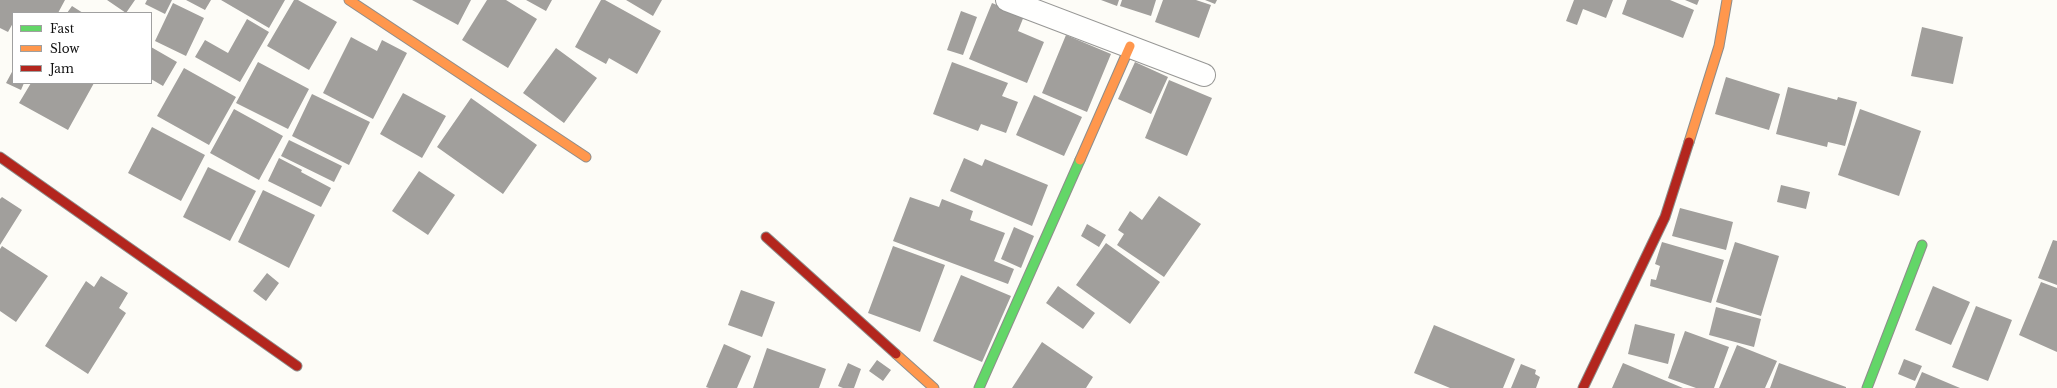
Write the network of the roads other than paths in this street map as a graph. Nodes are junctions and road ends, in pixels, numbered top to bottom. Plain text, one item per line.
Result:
1 (349, 0) edge
2 (1007, 0) edge
3 (1728, 0) edge
4 (1130, 46) junction
5 (1204, 75) dead end
6 (0, 157) edge
7 (586, 157) dead end
8 (766, 237) dead end
9 (1922, 245) dead end
10 (297, 366) dead end
11 (934, 388) edge
12 (979, 388) edge
13 (1583, 388) edge
14 (1867, 388) edge

1 - 7 street
2 - 4 street
3 - 13 street
4 - 5 street
4 - 12 street
6 - 10 street
8 - 11 street
9 - 14 street

